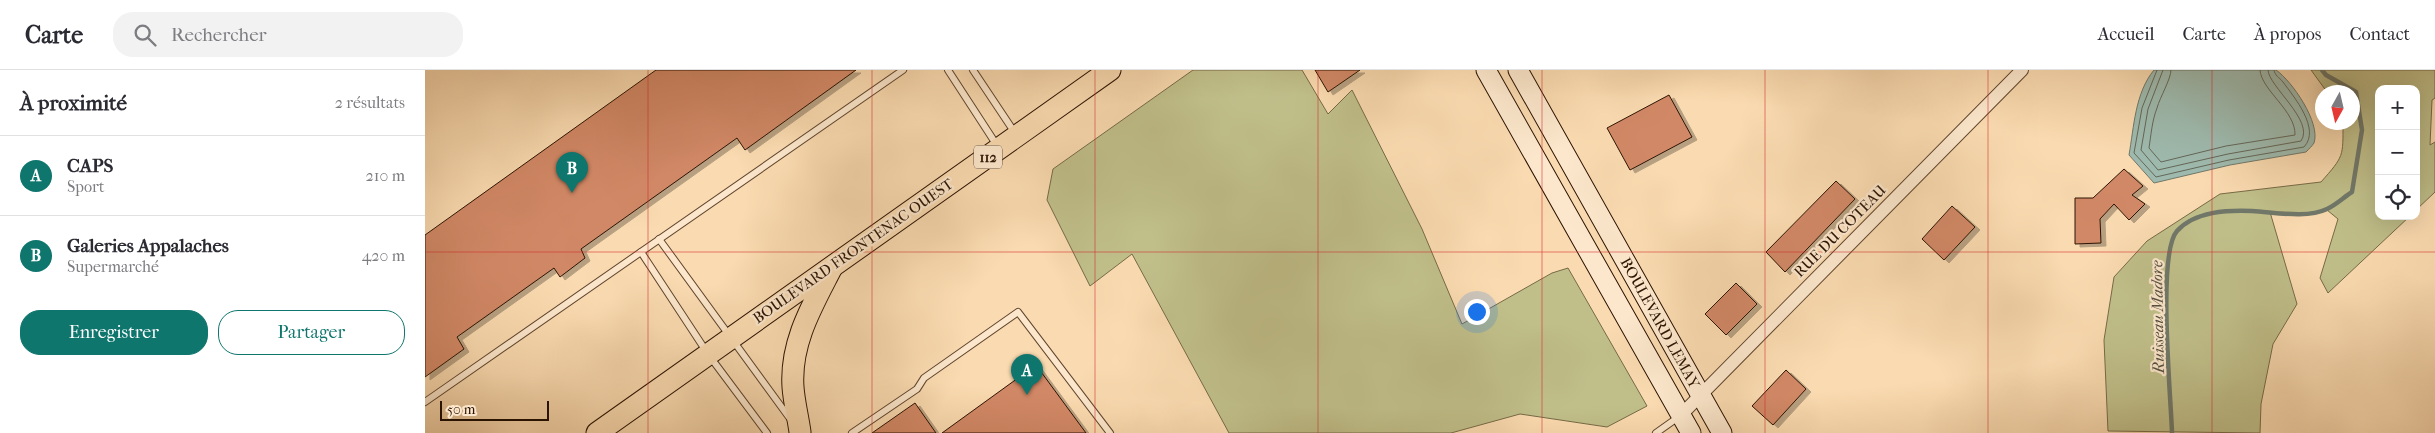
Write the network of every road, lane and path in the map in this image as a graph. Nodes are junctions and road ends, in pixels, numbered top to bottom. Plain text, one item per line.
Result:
1 (903, 70) edge
2 (948, 70) edge
3 (973, 70) edge
4 (1110, 70) edge
5 (1486, 70) edge
6 (1518, 70) edge
7 (2022, 70) edge
8 (1017, 136) junction
9 (999, 149) junction
10 (1598, 213) junction
11 (1576, 229) junction
12 (659, 239) junction
13 (641, 252) junction
14 (833, 266) junction
15 (730, 338) junction
16 (708, 354) junction
17 (1701, 395) junction
18 (425, 402) edge
19 (1681, 415) junction
20 (597, 433) edge
21 (767, 433) edge
22 (801, 433) edge
23 (852, 433) edge
24 (1110, 433) edge
25 (1656, 433) edge
26 (1691, 433) edge
27 (1722, 433) edge

1 - 12 lane
2 - 9 lane
3 - 8 lane
4 - 8 main road, BOULEVARD FRONTENAC OUEST / 112
5 - 11 street, BOULEVARD LEMAY
6 - 10 street, BOULEVARD LEMAY
7 - 17 street, RUE DU COTEAU
8 - 9 main road, BOULEVARD FRONTENAC OUEST / 112
9 - 14 main road, BOULEVARD FRONTENAC OUEST / 112
10 - 11 street
10 - 17 street, BOULEVARD LEMAY
11 - 19 street, BOULEVARD LEMAY
12 - 13 lane
12 - 15 lane
13 - 16 lane
13 - 18 lane
14 - 15 main road, BOULEVARD FRONTENAC OUEST / 112
14 - 22 main road
15 - 16 main road, BOULEVARD FRONTENAC OUEST / 112
15 - 22 lane
16 - 20 main road, BOULEVARD FRONTENAC OUEST / 112
16 - 21 lane
17 - 19 street, RUE DU COTEAU
17 - 27 street, BOULEVARD LEMAY
19 - 25 lane
19 - 26 street, BOULEVARD LEMAY
23 - 24 lane

